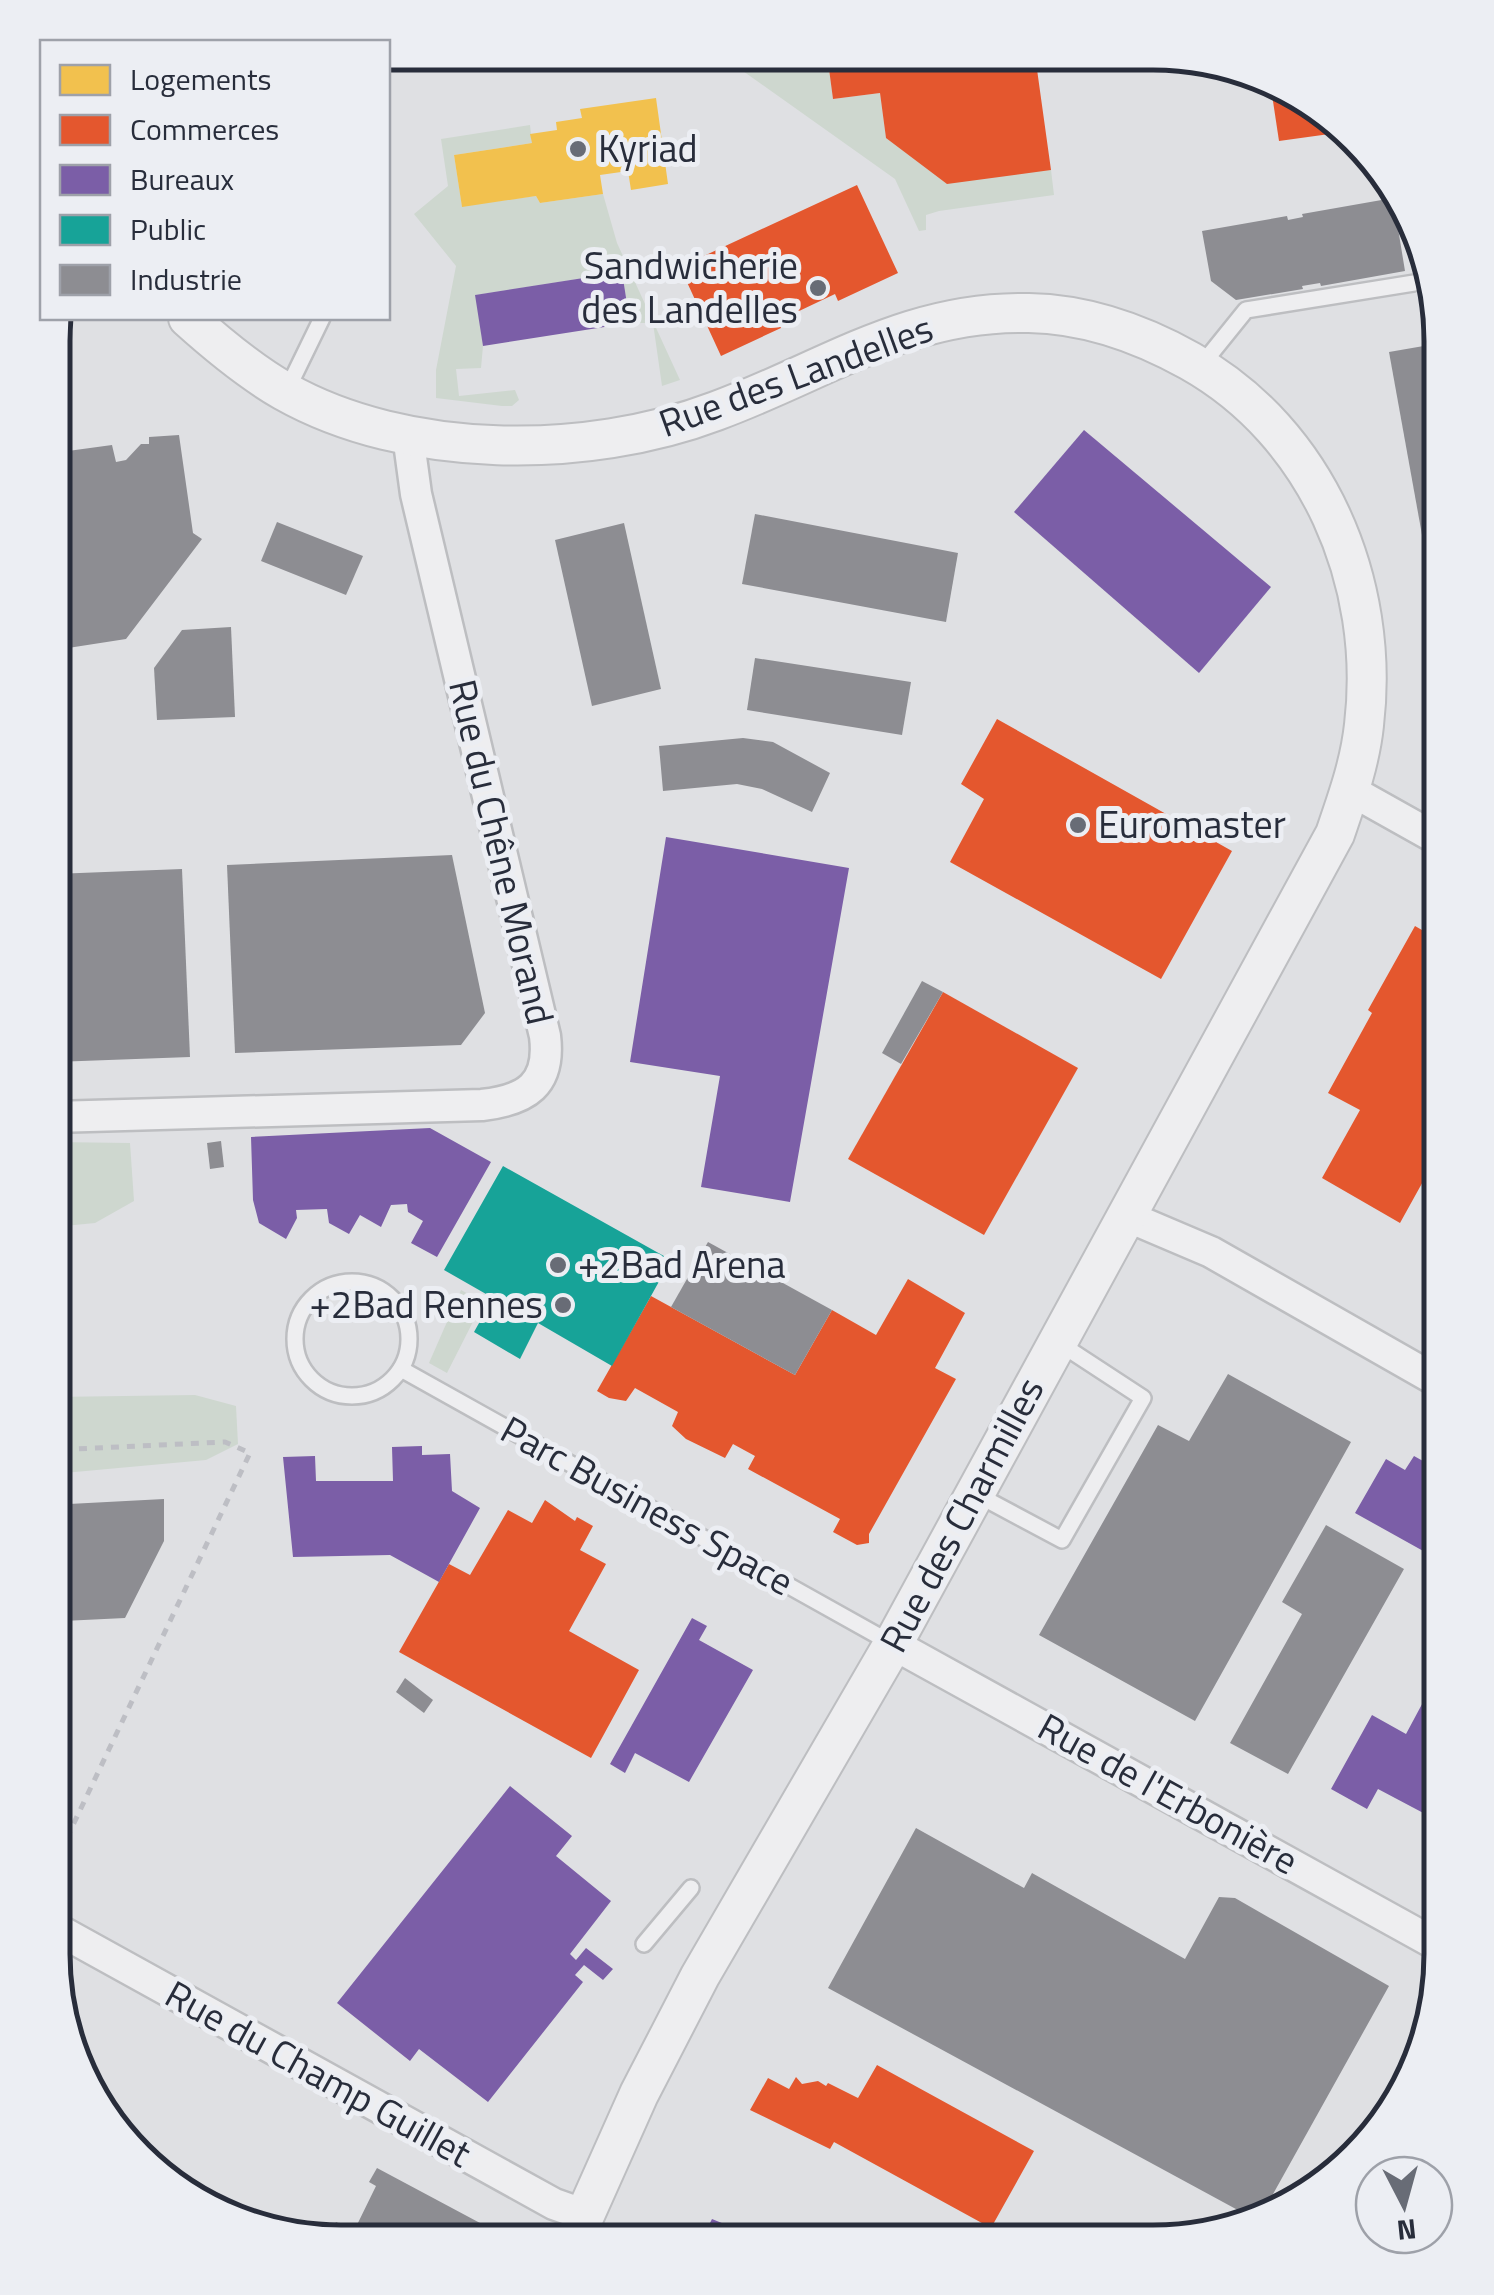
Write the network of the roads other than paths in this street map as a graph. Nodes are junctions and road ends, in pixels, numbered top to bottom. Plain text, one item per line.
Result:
1 (1414, 283) dead end
2 (190, 320) edge
3 (321, 320) edge
4 (1200, 367) junction
5 (286, 392) junction
6 (408, 435) junction
7 (1350, 790) junction
8 (1424, 831) edge
9 (70, 1117) edge
10 (1124, 1216) junction
11 (1056, 1341) junction
12 (401, 1369) junction
13 (1423, 1373) edge
14 (974, 1492) junction
15 (893, 1644) junction
16 (691, 1888) dead end
17 (1423, 1936) edge
18 (70, 1937) edge
19 (644, 1944) dead end
20 (578, 2225) edge
21 (582, 2225) edge

1 - 4 lane
2 - 5 street, Rue des Landelles
3 - 5 lane
4 - 6 street, Rue des Landelles
4 - 7 street, Rue des Landelles
5 - 6 street, Rue des Landelles
6 - 9 street, Rue du Chêne Morand
7 - 8 street
7 - 10 street, Rue des Charmilles
10 - 11 street, Rue des Charmilles
10 - 13 street
11 - 14 street, Rue des Charmilles
11 - 14 lane
12 - 12 lane
12 - 15 lane, Parc Business Space
14 - 15 street, Rue des Charmilles
15 - 17 street, Rue de l'Erbonière
15 - 21 street, Rue des Charmilles
16 - 19 lane
18 - 20 street, Rue du Champ Guillet

